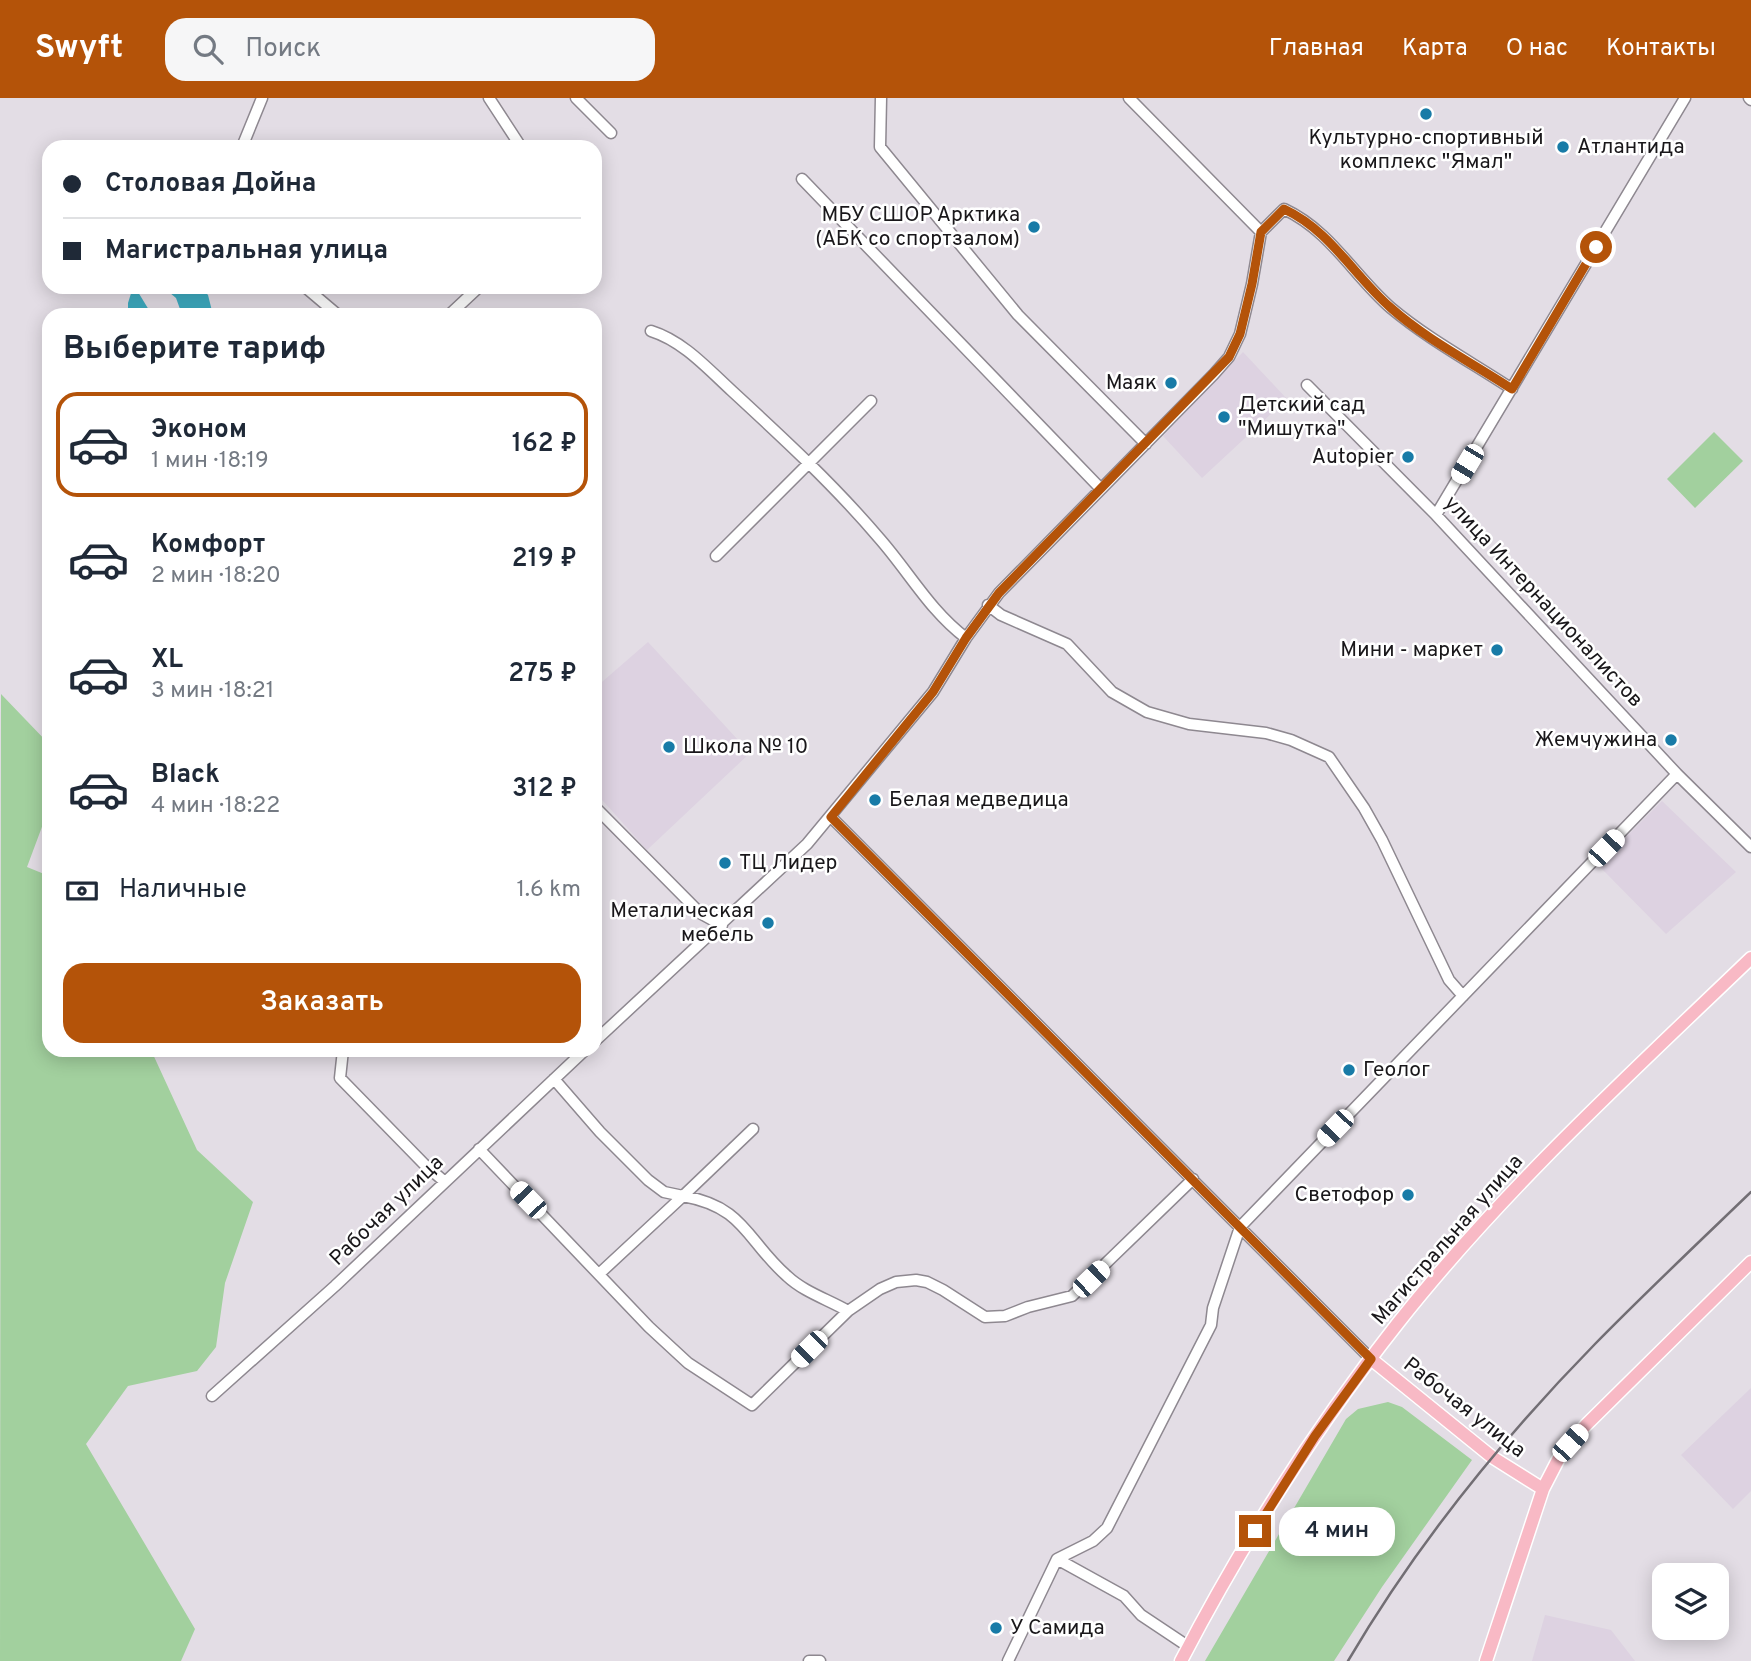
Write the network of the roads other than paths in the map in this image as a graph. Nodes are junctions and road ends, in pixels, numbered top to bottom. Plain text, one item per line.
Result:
1 (262, 98) edge
2 (489, 98) edge
3 (576, 98) edge
4 (881, 98) edge
5 (1129, 98) edge
6 (1685, 98) edge
7 (611, 133) dead end
8 (245, 140) edge
9 (517, 140) edge
10 (802, 179) dead end
11 (1261, 232) junction
12 (313, 294) edge
13 (472, 294) edge
14 (330, 308) edge
15 (456, 308) edge
16 (651, 331) dead end
17 (1307, 384) dead end
18 (1512, 389) junction
19 (871, 401) dead end
20 (1146, 444) junction
21 (809, 462) junction
22 (1101, 489) junction
23 (1436, 515) junction
24 (716, 556) dead end
25 (988, 605) junction
26 (966, 638) junction
27 (1677, 774) junction
28 (602, 814) edge
29 (831, 817) junction
30 (1751, 847) edge
31 (722, 925) junction
32 (1751, 958) edge
33 (1463, 996) junction
34 (602, 1035) edge
35 (342, 1057) edge
36 (578, 1057) edge
37 (554, 1079) junction
38 (753, 1129) dead end
39 (478, 1149) junction
40 (1194, 1180) junction
41 (445, 1182) junction
42 (683, 1196) junction
43 (1240, 1227) junction
44 (1751, 1262) edge
45 (599, 1274) junction
46 (848, 1311) junction
47 (1371, 1359) junction
48 (212, 1396) dead end
49 (1544, 1489) junction
50 (1057, 1559) junction
51 (1189, 1647) junction
52 (809, 1661) edge
53 (820, 1661) edge
54 (1009, 1661) edge
55 (1181, 1661) edge
56 (1486, 1661) edge

1 - 8 street
2 - 9 street
3 - 7 street
4 - 20 street
5 - 11 street
6 - 18 street
10 - 22 street
11 - 18 street
11 - 20 street
12 - 14 street
13 - 15 street
16 - 21 street
17 - 23 street, улица Интернационалистов
18 - 23 street
19 - 21 street
20 - 22 street
21 - 24 street
21 - 26 street
22 - 25 street
23 - 27 street, улица Интернационалистов
25 - 26 street
25 - 33 street
26 - 29 street
27 - 30 street, улица Интернационалистов
27 - 33 street
28 - 31 street
29 - 31 street
29 - 40 street, Рабочая улица
31 - 34 street
32 - 47 main road, Магистральная улица
33 - 43 street
35 - 41 street
36 - 37 street, Рабочая улица
37 - 39 street, Рабочая улица
37 - 42 street
38 - 42 street
39 - 41 street, Рабочая улица
39 - 45 street
40 - 43 street, Рабочая улица
40 - 46 street
41 - 48 street, Рабочая улица
42 - 45 street
42 - 46 street
43 - 47 street, Рабочая улица
43 - 50 street
44 - 49 main road
45 - 46 street
47 - 49 main road, Рабочая улица
47 - 51 main road, Магистральная улица
49 - 56 main road
50 - 51 street
50 - 54 street
51 - 55 main road, Магистральная улица
52 - 53 street

